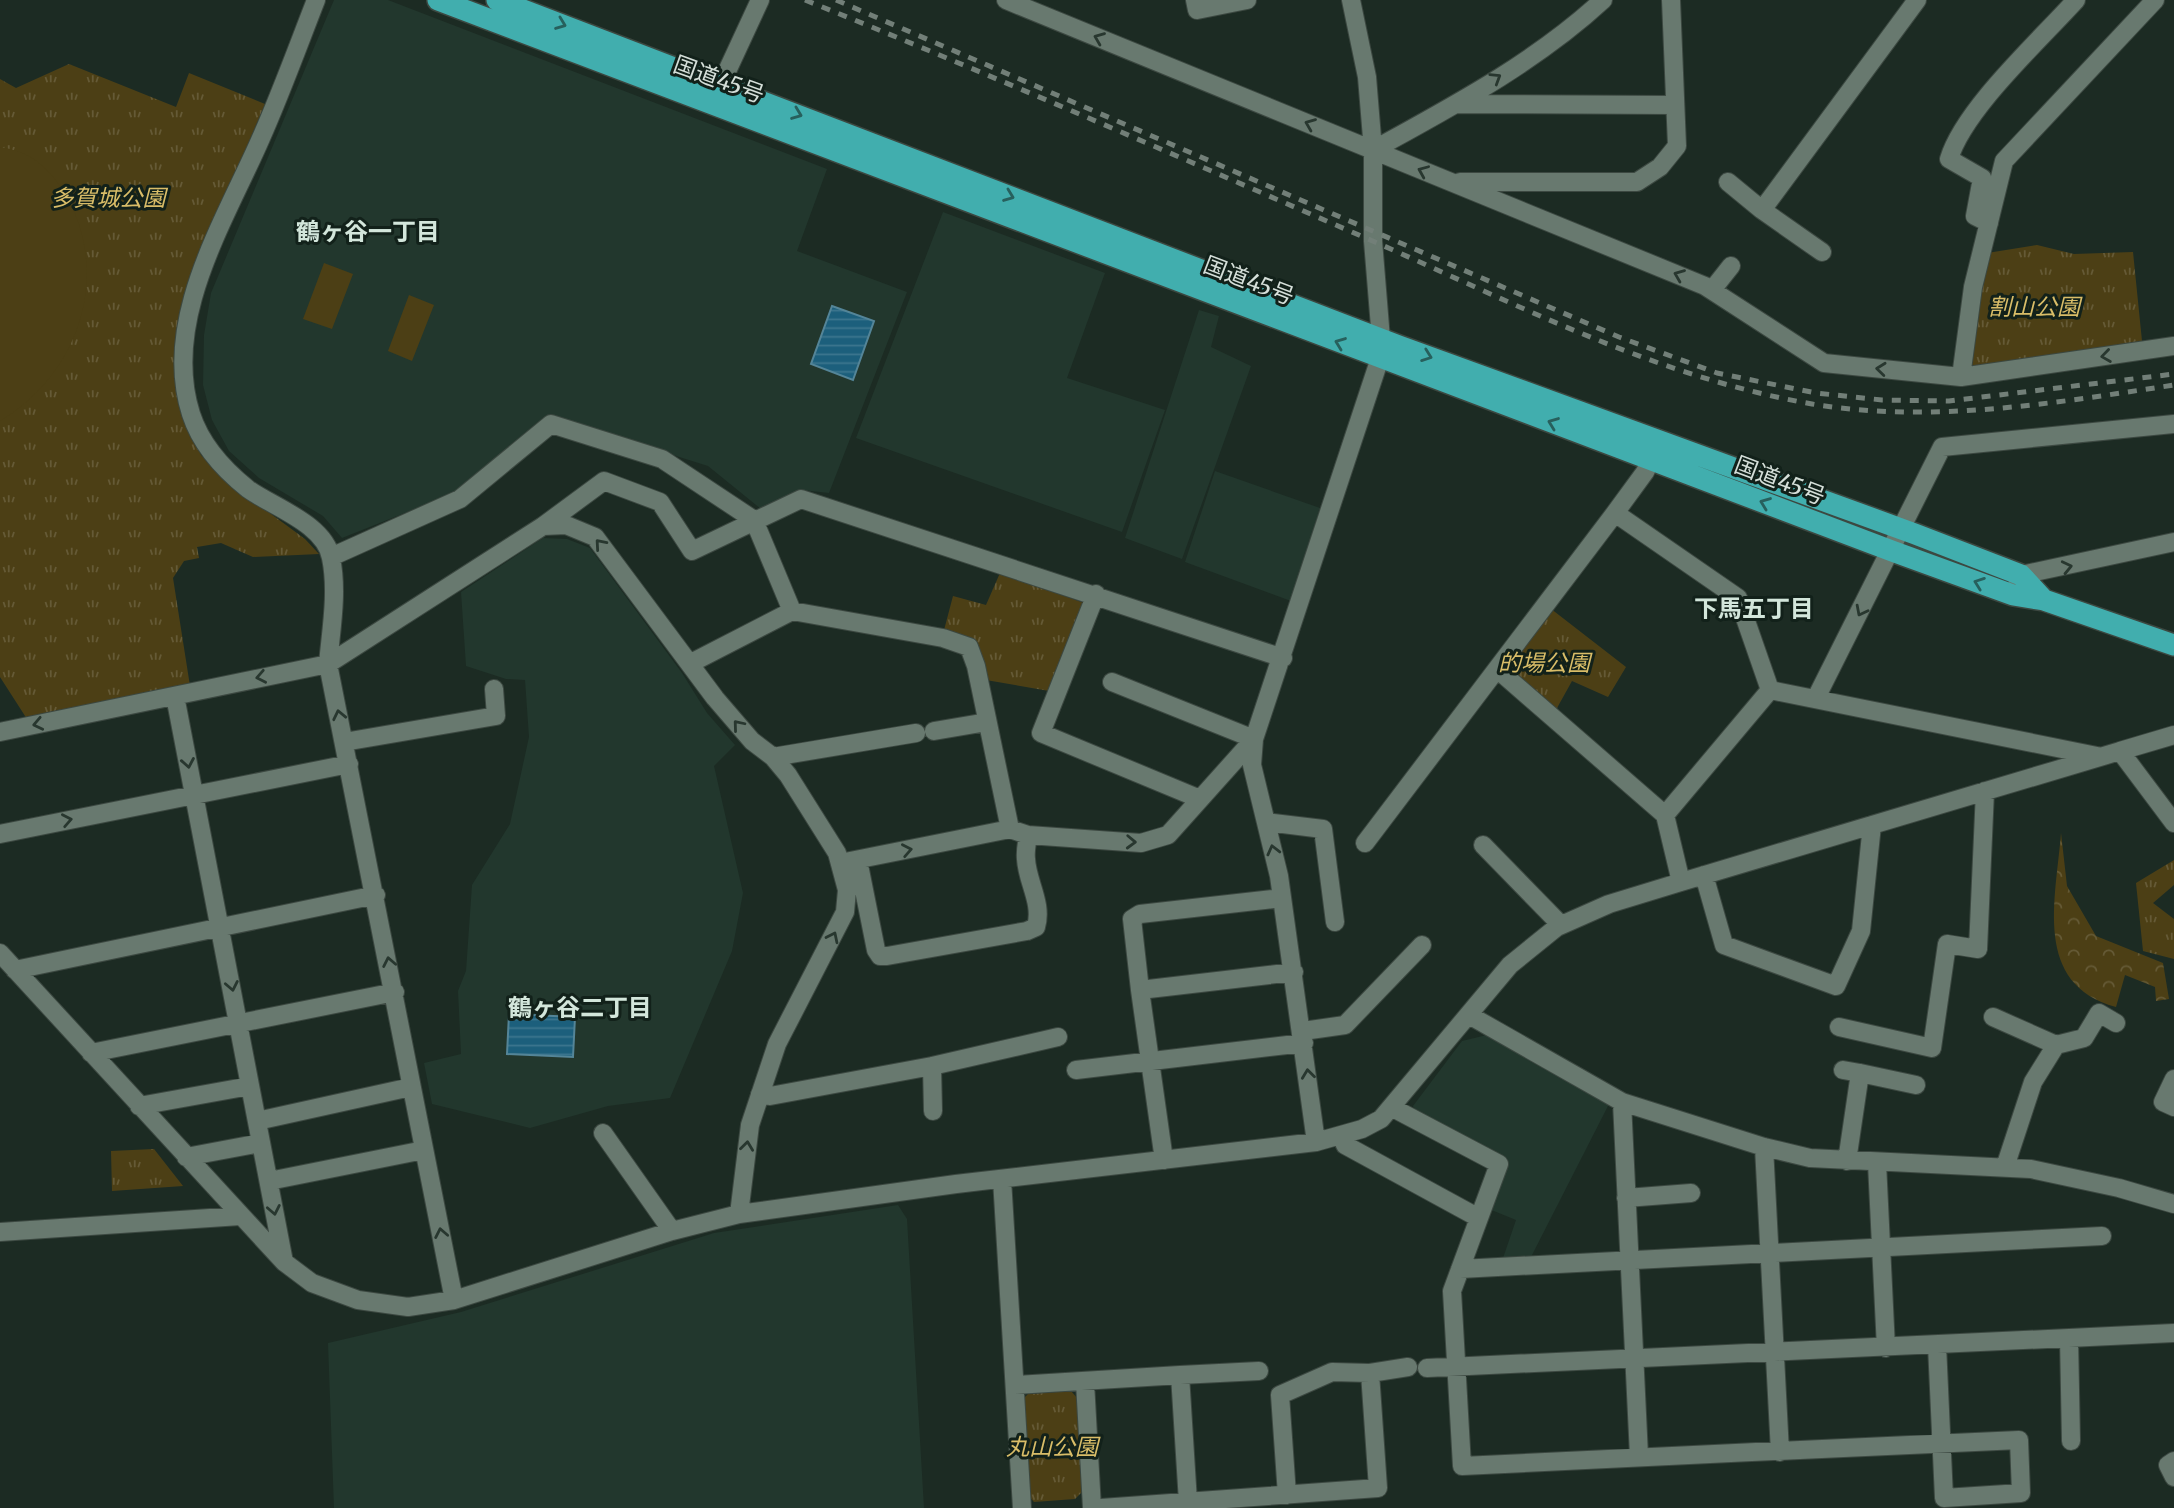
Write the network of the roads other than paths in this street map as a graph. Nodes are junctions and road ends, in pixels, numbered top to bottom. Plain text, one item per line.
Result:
1 (316, 0) edge
2 (438, 0) edge
3 (497, 0) edge
4 (760, 0) edge
5 (1006, 0) edge
6 (1195, 0) edge
7 (1247, 0) edge
8 (1351, 0) edge
9 (1603, 0) edge
10 (1671, 0) edge
11 (1917, 0) edge
12 (2076, 0) edge
13 (2155, 0) edge
14 (717, 94) junction
15 (1457, 104) junction
16 (1675, 105) junction
17 (1373, 150) junction
18 (1449, 182) junction
19 (1728, 183) dead end
20 (1762, 210) junction
21 (1989, 223) junction
22 (1822, 252) dead end
23 (1731, 266) dead end
24 (1712, 290) junction
25 (2174, 346) edge
26 (1381, 349) junction
27 (1961, 377) junction
28 (2174, 424) edge
29 (1660, 440) junction
30 (1651, 460) junction
31 (1615, 513) junction
32 (754, 520) junction
33 (543, 526) junction
34 (1901, 528) junction
35 (2174, 542) edge
36 (1892, 551) junction
37 (331, 557) junction
38 (2021, 575) junction
39 (1096, 594) junction
40 (2012, 595) junction
41 (2044, 600) junction
42 (792, 611) junction
43 (2174, 645) edge
44 (1283, 658) junction
45 (691, 663) junction
46 (328, 664) junction
47 (1497, 669) junction
48 (1112, 682) dead end
49 (494, 689) dead end
50 (1770, 690) junction
51 (175, 696) junction
52 (1816, 698) junction
53 (988, 722) junction
54 (934, 731) dead end
55 (0, 732) edge
56 (916, 733) dead end
57 (2174, 736) edge
58 (1254, 738) junction
59 (344, 742) junction
60 (2120, 751) junction
61 (2101, 756) junction
62 (773, 757) junction
63 (349, 765) junction
64 (1985, 791) junction
65 (193, 795) junction
66 (1200, 799) junction
67 (1665, 815) junction
68 (1266, 822) junction
69 (2174, 823) edge
70 (1872, 825) junction
71 (1010, 829) junction
72 (0, 834) edge
73 (1028, 835) junction
74 (1365, 843) dead end
75 (1483, 845) dead end
76 (849, 861) junction
77 (1704, 875) junction
78 (1681, 881) junction
79 (376, 895) junction
80 (1282, 898) junction
81 (1335, 922) dead end
82 (1561, 925) junction
83 (220, 926) junction
84 (1422, 945) dead end
85 (0, 953) edge
86 (15, 970) junction
87 (1294, 972) junction
88 (1140, 990) junction
89 (395, 992) junction
90 (1469, 1015) junction
91 (1993, 1017) dead end
92 (2116, 1023) dead end
93 (240, 1025) junction
94 (1839, 1027) dead end
95 (1058, 1037) dead end
96 (1303, 1037) junction
97 (2056, 1045) junction
98 (91, 1053) junction
99 (1151, 1063) junction
100 (932, 1066) junction
101 (1076, 1070) dead end
102 (2174, 1079) edge
103 (1916, 1085) dead end
104 (250, 1086) junction
105 (411, 1087) junction
106 (760, 1094) junction
107 (1622, 1102) junction
108 (139, 1106) junction
109 (1391, 1107) junction
110 (2174, 1107) edge
111 (933, 1111) dead end
112 (257, 1121) junction
113 (603, 1133) dead end
114 (1342, 1136) junction
115 (1316, 1142) junction
116 (261, 1143) junction
117 (1764, 1147) junction
118 (424, 1150) junction
119 (186, 1157) junction
120 (1164, 1160) junction
121 (1847, 1161) junction
122 (1877, 1163) junction
123 (2005, 1167) junction
124 (1002, 1179) junction
125 (269, 1181) junction
126 (1691, 1194) dead end
127 (1626, 1198) junction
128 (2174, 1204) edge
129 (739, 1214) junction
130 (240, 1216) junction
131 (1477, 1217) junction
132 (672, 1231) junction
133 (0, 1232) edge
134 (2102, 1236) dead end
135 (1881, 1245) junction
136 (1768, 1252) junction
137 (1628, 1259) junction
138 (284, 1262) junction
139 (1460, 1269) junction
140 (454, 1300) junction
141 (2174, 1333) edge
142 (2069, 1338) junction
143 (1937, 1345) junction
144 (1886, 1348) junction
145 (1775, 1352) junction
146 (1633, 1358) junction
147 (1457, 1366) junction
148 (1408, 1367) dead end
149 (1427, 1368) dead end
150 (1259, 1371) dead end
151 (1370, 1373) junction
152 (1180, 1375) junction
153 (1086, 1382) junction
154 (1015, 1385) junction
155 (2071, 1441) dead end
156 (1941, 1444) junction
157 (1780, 1452) junction
158 (1639, 1456) junction
159 (2174, 1461) edge
160 (2174, 1477) edge
161 (1287, 1495) junction
162 (1188, 1502) junction
163 (1022, 1508) edge
164 (1092, 1508) edge
165 (1101, 1508) edge

1 - 37 street
2 - 14 highway, 国道45号
3 -> 14 highway, 国道45号
4 - 14 street
17 -> 5 street
6 - 7 street
8 - 17 street
15 -> 9 street
10 - 16 street
11 - 20 street
12 - 21 street
13 - 21 street
14 - 26 highway, 国道45号
15 - 16 street
15 - 17 street
16 - 18 street
18 -> 17 street
17 - 26 street
24 -> 18 street
19 - 20 street
20 - 22 street
21 - 27 street
23 - 24 street
27 -> 24 street
25 -> 27 street
26 -> 29 highway, 国道45号
30 -> 26 highway, 国道45号
26 - 44 street
28 - 34 street
29 - 30 street
29 - 34 highway, 国道45号
30 - 31 street
36 -> 30 highway, 国道45号
31 - 47 street
31 - 50 street
32 - 33 street
32 - 37 street
32 - 39 street
32 - 42 street
45 -> 33 street
33 - 46 street
34 - 36 street
34 - 38 highway, 国道45号
38 -> 35 street
40 -> 36 highway, 国道45号
36 -> 52 street
37 - 46 street
38 - 40 street
38 - 41 highway, 国道45号
39 - 44 street
39 - 66 street
40 - 41 highway, 国道45号
41 - 43 highway, 国道45号
42 - 45 street
42 - 53 street
44 - 58 street
62 -> 45 street
46 -> 51 street
59 -> 46 street
47 - 67 street
47 - 74 street
48 - 58 street
49 - 59 street
50 - 52 street
50 - 67 street
51 -> 55 street
51 -> 65 street
52 - 61 street
53 - 54 street
53 - 71 street
56 - 62 street
57 - 60 street
58 - 66 street
58 - 68 street
59 - 63 street
60 - 61 street
60 - 69 street
61 - 64 street
62 - 76 street
63 - 65 street
63 - 79 street
64 - 70 street
64 - 94 street
72 -> 65 street
65 - 83 street
73 -> 66 street
67 - 78 street
80 -> 68 street
68 - 81 street
70 - 77 street
70 - 77 street
71 - 73 street
76 -> 71 street
73 - 76 street
75 - 82 street
106 -> 76 street
77 - 78 street
78 - 82 street
79 - 83 street
89 -> 79 street
80 - 87 street
80 - 88 street
82 - 90 street
83 - 86 street
83 -> 93 street
84 - 96 street
85 - 86 street
86 - 98 street
87 - 88 street
87 - 96 street
88 - 99 street
89 - 93 street
89 - 105 street
90 - 107 street
90 - 109 street
91 - 97 street
92 - 97 street
93 - 98 street
93 - 104 street
95 - 100 street
96 - 99 street
115 -> 96 street
97 - 123 street
98 - 108 street
99 - 101 street
99 - 120 street
100 - 106 street
100 - 111 street
102 - 110 street
103 - 121 street
104 - 108 street
104 - 112 street
105 - 112 street
105 - 118 street
129 -> 106 street
107 - 117 street
107 - 127 street
108 - 119 street
109 - 114 street
109 - 131 street
112 - 116 street
113 - 132 street
114 - 115 street
114 - 131 street
115 - 120 street
116 - 119 street
116 - 125 street
117 - 121 street
117 - 136 street
118 - 125 street
140 -> 118 street
119 - 130 street
120 - 124 street
121 - 122 street
122 - 123 street
122 - 135 street
123 - 128 street
124 - 129 street
124 - 154 street
125 -> 138 street
126 - 127 street
127 - 137 street
129 - 132 street
130 - 133 street
130 - 138 street
131 - 139 street
132 - 140 street
134 - 135 street
135 - 136 street
135 - 144 street
136 - 137 street
136 - 145 street
137 - 139 street
137 - 146 street
138 - 140 street
139 - 147 street
141 - 142 street
142 - 143 street
142 - 155 street
143 - 144 street
143 - 156 street
144 - 145 street
145 - 146 street
145 - 157 street
146 - 147 street
146 - 158 street
147 - 149 street
147 - 158 street
148 - 151 street
150 - 152 street
151 - 161 street
151 - 161 street
152 - 153 street
152 - 162 street
153 - 154 street
153 - 164 street
154 - 163 street
156 - 156 street
156 - 157 street
157 - 158 street
159 - 160 street
161 - 162 street
162 - 165 street

